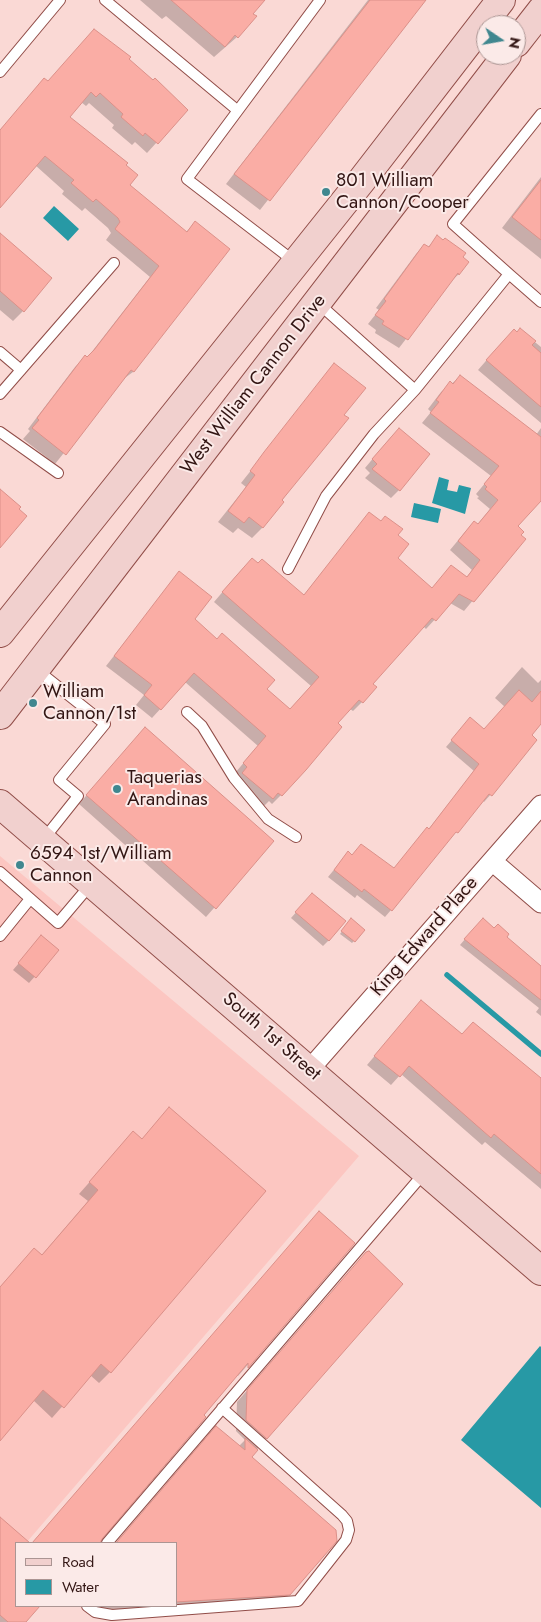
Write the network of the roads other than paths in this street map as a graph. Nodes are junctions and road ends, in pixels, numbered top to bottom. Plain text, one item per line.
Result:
1 (60, 0) edge
2 (105, 0) edge
3 (320, 0) edge
4 (501, 0) edge
5 (541, 11) edge
6 (526, 30) edge
7 (499, 65) edge
8 (0, 72) edge
9 (237, 110) junction
10 (541, 114) edge
11 (295, 262) junction
12 (114, 263) dead end
13 (509, 274) junction
14 (317, 302) junction
15 (541, 302) edge
16 (0, 352) edge
17 (21, 370) junction
18 (414, 390) junction
19 (0, 394) edge
20 (0, 432) edge
21 (58, 473) dead end
22 (288, 569) dead end
23 (0, 633) edge
24 (36, 669) junction
25 (187, 712) dead end
26 (0, 715) edge
27 (0, 804) edge
28 (541, 805) edge
29 (296, 838) dead end
30 (43, 840) junction
31 (492, 861) junction
32 (0, 872) edge
33 (91, 883) junction
34 (30, 899) junction
35 (541, 903) edge
36 (0, 936) edge
37 (309, 1070) junction
38 (426, 1171) junction
39 (541, 1271) edge
40 (222, 1408) junction
41 (108, 1542) edge
42 (88, 1607) edge

1 - 8 lane
2 - 9 lane
3 - 9 lane
4 - 11 main road
5 - 6 main road
7 - 14 main road, West William Cannon Drive
9 - 11 lane
10 - 13 lane
11 - 14 main road
11 - 23 main road
12 - 17 lane
13 - 15 lane
13 - 18 lane
14 - 18 lane
14 - 24 main road, West William Cannon Drive
16 - 17 lane
17 - 19 lane
18 - 22 lane
20 - 21 lane
24 - 26 main road, West William Cannon Drive
24 - 30 lane
25 - 29 lane
27 - 30 main road, South 1st Street
28 - 31 street, King Edward Place
30 - 33 main road, South 1st Street
31 - 35 street
31 - 37 street, King Edward Place
32 - 34 lane
33 - 34 lane
33 - 37 main road, South 1st Street
34 - 36 lane
37 - 38 main road, South 1st Street
38 - 39 main road, South 1st Street
38 - 40 lane
40 - 41 lane
40 - 42 lane

